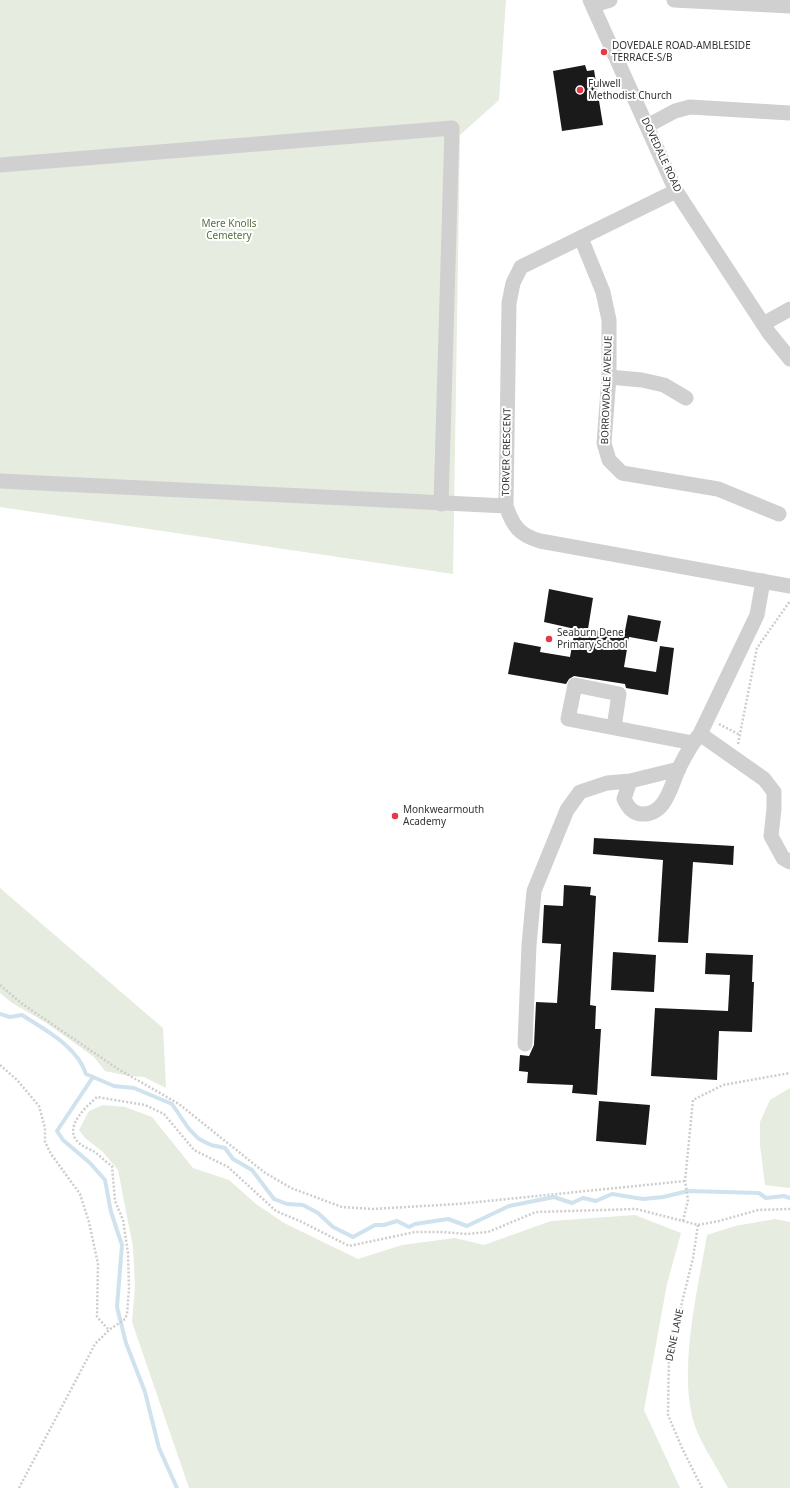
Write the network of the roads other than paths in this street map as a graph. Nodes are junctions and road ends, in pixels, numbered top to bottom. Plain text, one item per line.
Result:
1 (610, 0) edge
2 (674, 0) edge
3 (592, 3) edge
4 (790, 6) edge
5 (790, 113) edge
6 (647, 126) junction
7 (0, 165) edge
8 (676, 191) junction
9 (581, 238) junction
10 (789, 310) edge
11 (763, 324) junction
12 (790, 359) edge
13 (609, 377) junction
14 (686, 398) dead end
15 (0, 481) edge
16 (442, 504) junction
17 (506, 506) junction
18 (779, 514) dead end
19 (763, 581) junction
20 (790, 586) edge
21 (614, 727) dead end
22 (696, 738) junction
23 (679, 769) junction
24 (630, 781) junction
25 (790, 862) edge
26 (525, 1044) dead end

1 - 3 street
2 - 4 street
3 - 6 street, DOVEDALE ROAD
5 - 6 street
6 - 8 street, DOVEDALE ROAD
7 - 16 street
8 - 9 street, TORVER CRESCENT
8 - 11 street, DOVEDALE ROAD
9 - 13 street, BORROWDALE AVENUE
9 - 17 street, TORVER CRESCENT
10 - 11 street
11 - 12 street, DOVEDALE ROAD
13 - 14 street
13 - 18 street, BORROWDALE AVENUE
15 - 16 street
16 - 17 street
17 - 19 street, TORVER CRESCENT
19 - 20 street, TORVER CRESCENT
19 - 22 street
21 - 22 street
22 - 23 street
22 - 25 street
23 - 24 street
23 - 24 street
24 - 26 street

